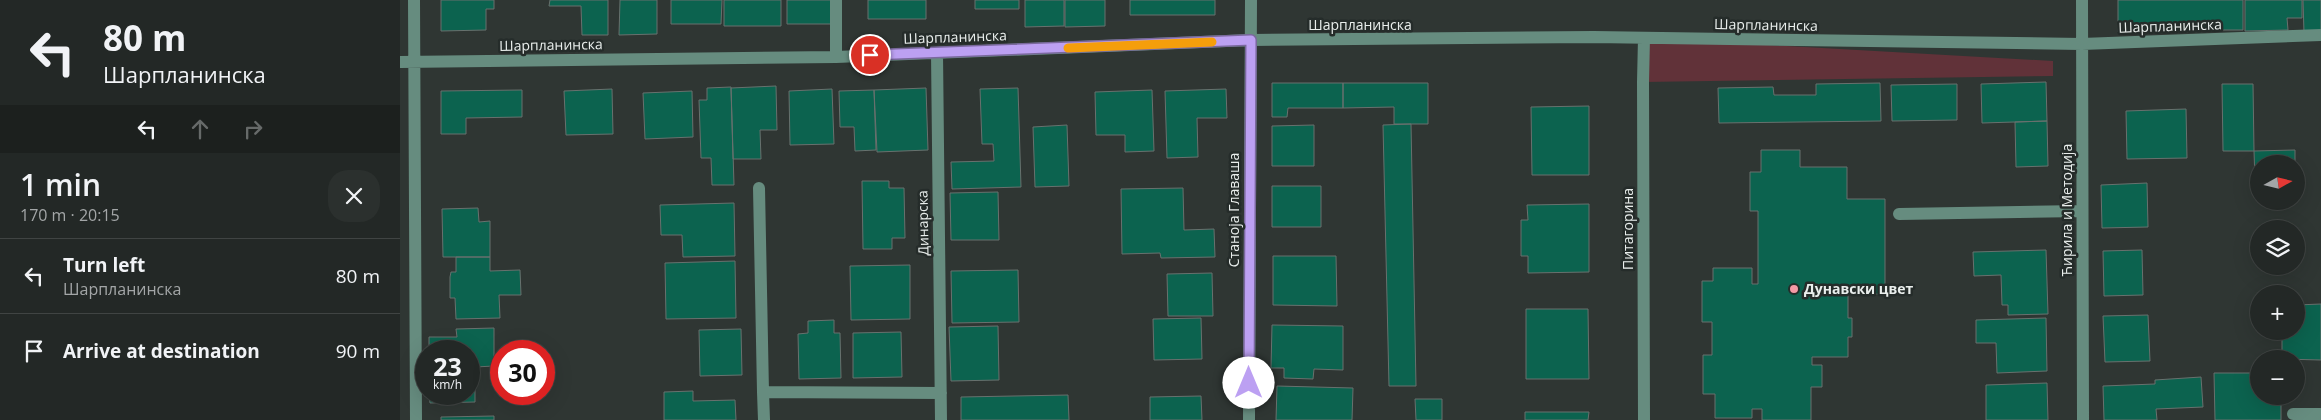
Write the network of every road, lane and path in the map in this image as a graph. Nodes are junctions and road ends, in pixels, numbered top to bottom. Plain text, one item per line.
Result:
1 (414, 0) edge
2 (836, 0) edge
3 (1251, 0) edge
4 (2082, 0) edge
5 (2321, 35) edge
6 (1644, 38) junction
7 (1251, 40) junction
8 (2082, 44) junction
9 (937, 53) junction
10 (836, 56) junction
11 (400, 62) edge
12 (416, 62) junction
13 (759, 188) dead end
14 (2081, 211) junction
15 (1899, 214) dead end
16 (763, 392) junction
17 (940, 393) junction
18 (2293, 414) dead end
19 (2321, 414) edge
20 (416, 420) edge
21 (764, 420) edge
22 (941, 420) edge
23 (1249, 420) edge
24 (1644, 420) edge
25 (2083, 420) edge

1 - 12 street
2 - 10 street
3 - 7 street, Станоја Главаша
4 - 8 street, Ћирила и Методија
5 - 8 street, Шарпланинска
6 - 7 street, Шарпланинска
6 - 8 street, Шарпланинска
6 - 24 street, Питагорина
7 - 9 street, Шарпланинска
7 - 23 street, Станоја Главаша
8 - 14 street, Ћирила и Методија
9 - 10 street, Шарпланинска
9 - 17 street, Динарска
10 - 12 street, Шарпланинска
11 - 12 street, Шарпланинска
12 - 20 street
13 - 16 street
14 - 15 street
14 - 25 street, Ћирила и Методија
16 - 17 street
16 - 21 street
17 - 22 street, Динарска
18 - 19 street

